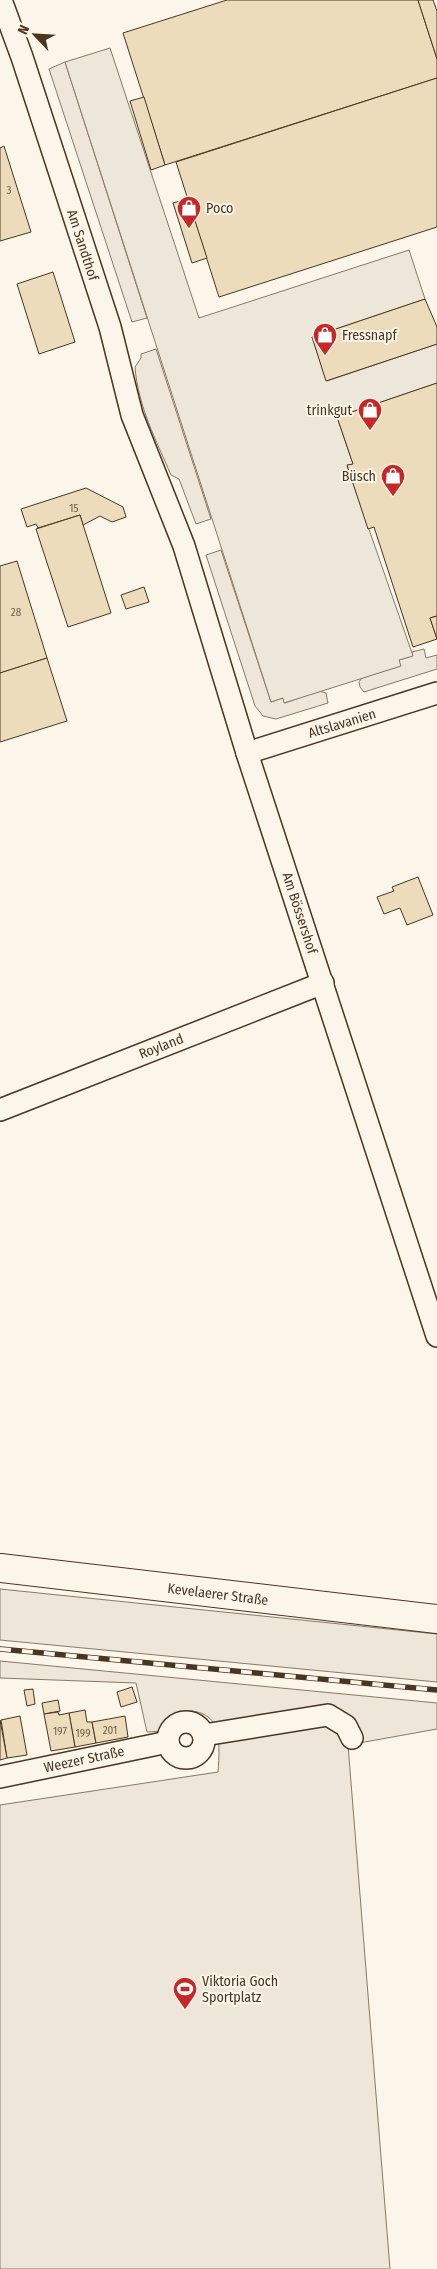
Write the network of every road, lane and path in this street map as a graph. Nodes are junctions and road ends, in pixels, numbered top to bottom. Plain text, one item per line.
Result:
1 (1, 0) edge
2 (162, 490) joint
3 (437, 693) edge
4 (247, 752) junction
5 (323, 983) junction
6 (0, 1110) edge
7 (437, 1336) edge
8 (0, 1568) edge
9 (437, 1619) edge
10 (352, 1738) dead end
11 (0, 1777) edge

1 - 2 street, Am Sandthof
2 - 4 street, Am Bössershof
3 - 4 street, Altslavanien
4 - 5 street, Am Bössershof
5 - 6 street, Royland
5 - 7 street, Am Bössershof
8 - 9 main road, Kevelaerer Straße
10 - 11 street, Weezer Straße

